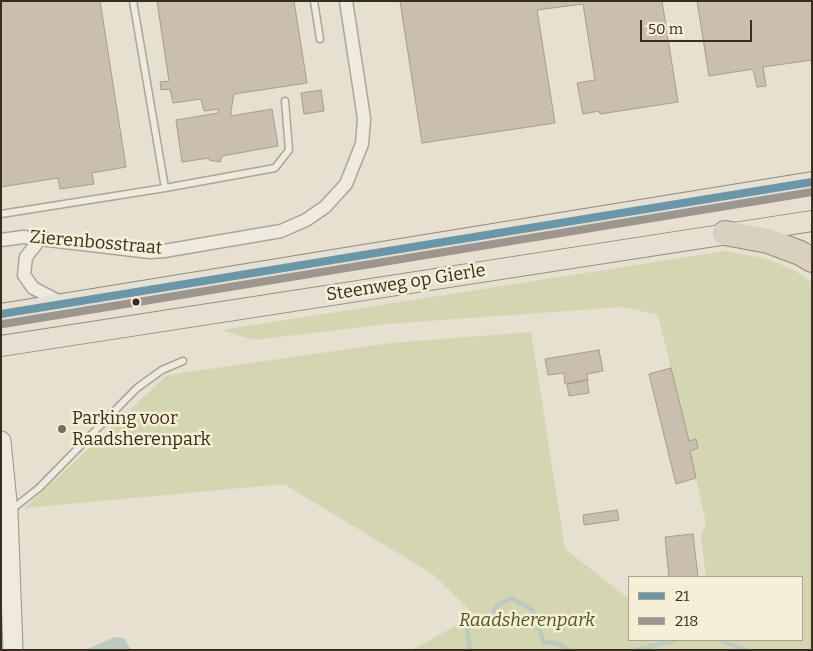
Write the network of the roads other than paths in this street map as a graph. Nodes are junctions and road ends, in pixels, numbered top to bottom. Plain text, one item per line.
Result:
1 (134, 1) edge
2 (314, 1) edge
3 (346, 1) edge
4 (320, 39) dead end
5 (286, 101) dead end
6 (812, 182) edge
7 (165, 188) junction
8 (1, 214) edge
9 (812, 221) edge
10 (725, 233) junction
11 (40, 239) junction
12 (1, 240) edge
13 (812, 260) edge
14 (63, 304) junction
15 (1, 314) edge
16 (1, 346) edge
17 (183, 360) dead end
18 (1, 441) edge
19 (8, 512) junction
20 (13, 650) edge

1 - 7 lane
2 - 4 lane
3 - 11 street, Zierenbosstraat
5 - 7 lane
6 - 14 main road, Steenweg op Gierle
7 - 8 lane
9 - 10 main road, Steenweg op Gierle
10 - 13 highway
10 - 16 main road, Steenweg op Gierle
11 - 12 street, Zierenbosstraat
11 - 14 street
14 - 15 main road, Steenweg op Gierle
17 - 19 lane
18 - 19 street
19 - 20 street

